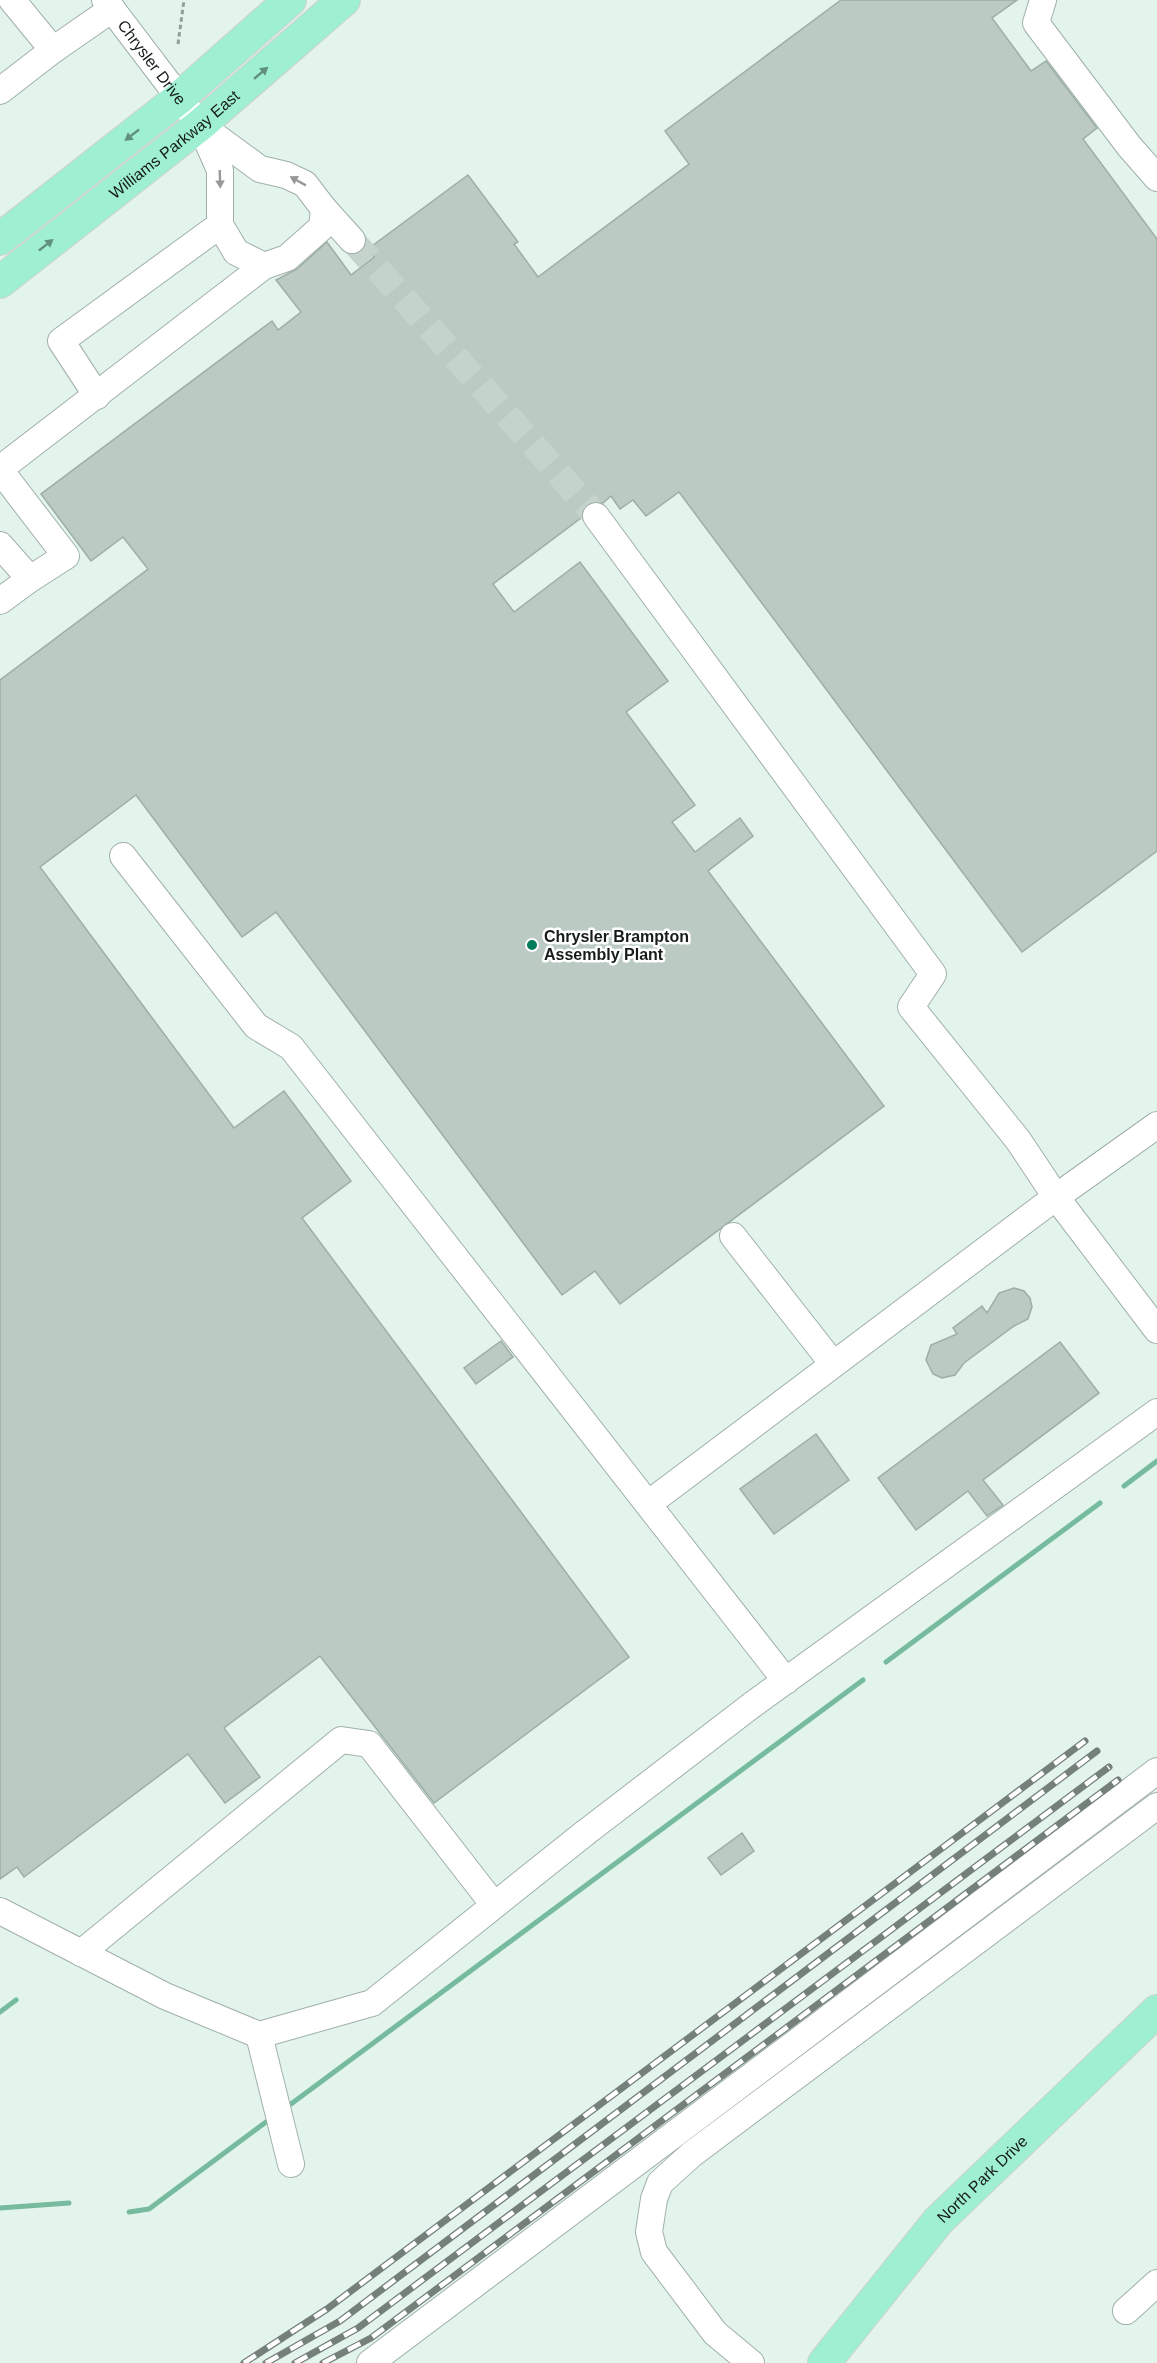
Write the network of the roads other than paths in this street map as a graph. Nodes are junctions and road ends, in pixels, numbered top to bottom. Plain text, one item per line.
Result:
1 (12, 0) edge
2 (290, 0) edge
3 (344, 0) edge
4 (1043, 0) edge
5 (109, 4) edge
6 (53, 50) junction
7 (0, 91) edge
8 (178, 99) junction
9 (200, 125) junction
10 (1157, 178) edge
11 (324, 209) junction
12 (220, 225) junction
13 (0, 239) edge
14 (352, 240) tunnel mouth
15 (264, 266) junction
16 (0, 282) edge
17 (97, 396) junction
18 (0, 470) edge
19 (596, 516) tunnel mouth
20 (0, 545) edge
21 (30, 579) junction
22 (0, 600) edge
23 (123, 856) dead end
24 (1157, 1125) edge
25 (1056, 1197) junction
26 (733, 1236) dead end
27 (1157, 1330) edge
28 (833, 1364) junction
29 (1157, 1412) edge
30 (648, 1504) junction
31 (786, 1681) junction
32 (1157, 1771) edge
33 (1157, 1806) edge
34 (494, 1905) junction
35 (0, 1911) edge
36 (81, 1953) junction
37 (1157, 2011) edge
38 (259, 2035) junction
39 (291, 2164) dead end
40 (1157, 2283) edge
41 (1126, 2311) dead end
42 (370, 2363) edge
43 (751, 2363) edge
44 (824, 2363) edge

1 - 6 street
2 - 8 main road, Williams Parkway East
9 -> 3 main road, Williams Parkway East
4 - 10 street
5 - 6 street
5 - 8 street, Chrysler Drive
6 - 7 street
8 - 9 street, Chrysler Drive
8 -> 13 main road, Williams Parkway East
11 -> 9 street
9 -> 12 street
16 -> 9 main road, Williams Parkway East
11 - 14 street
11 - 15 street
12 - 15 street
12 - 17 street
15 - 17 street
17 - 18 street
18 - 21 street
19 - 25 street
20 - 21 street
21 - 22 street
23 - 30 street
24 - 25 street
25 - 27 street
25 - 28 street
26 - 28 street
28 - 30 street
29 - 31 street
30 - 31 street
31 - 34 street, bridge
32 - 42 street
33 - 43 street
34 - 36 street
34 - 38 street
35 - 36 street
36 - 38 street
37 - 44 main road, North Park Drive
38 - 39 street
40 - 41 street

